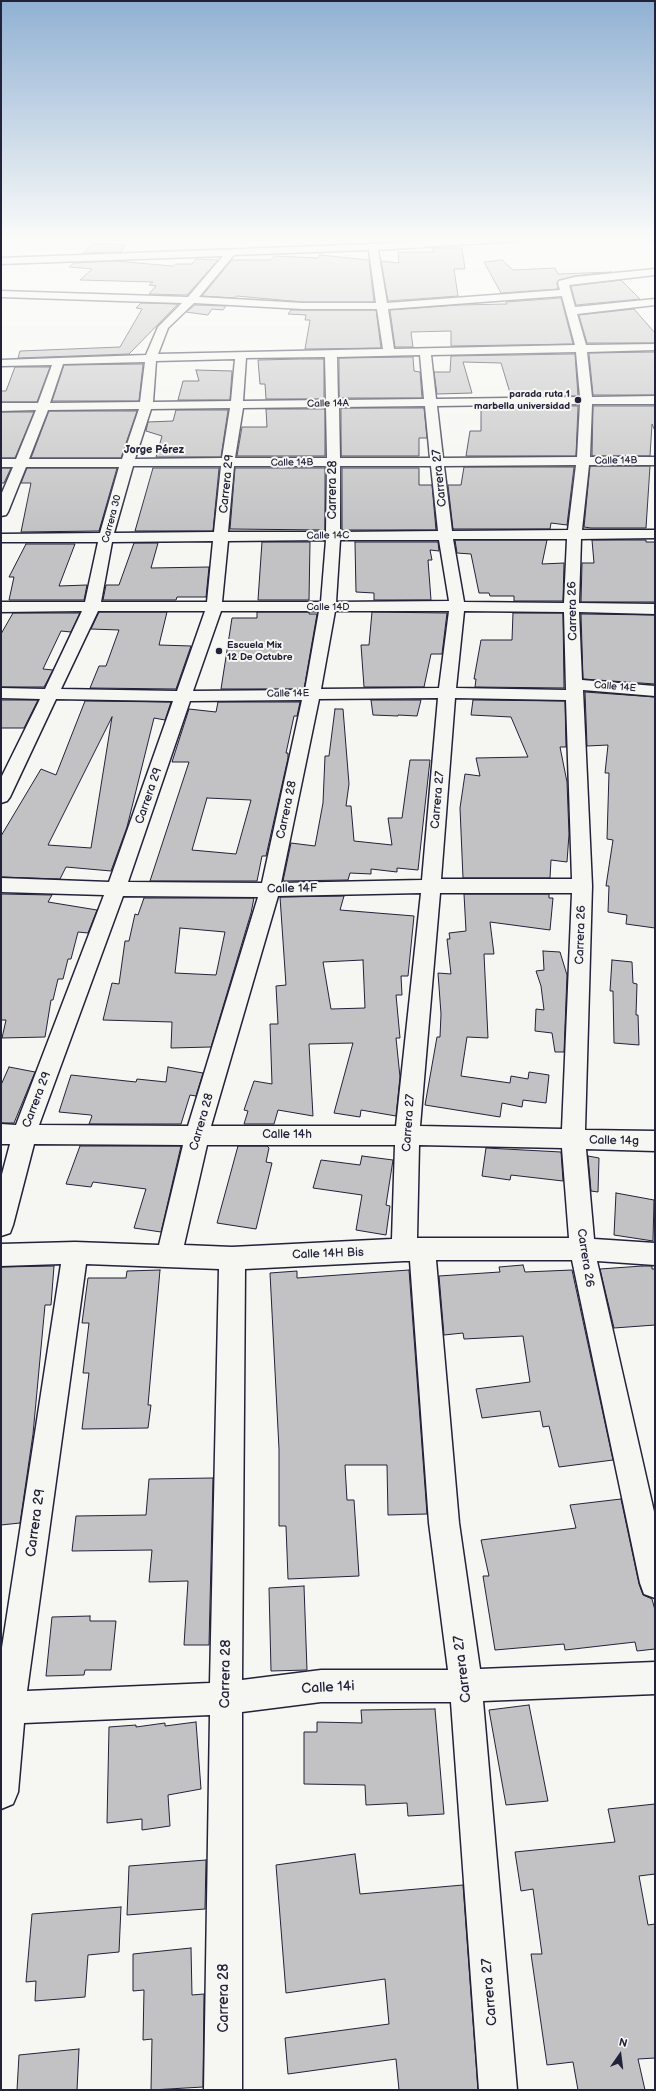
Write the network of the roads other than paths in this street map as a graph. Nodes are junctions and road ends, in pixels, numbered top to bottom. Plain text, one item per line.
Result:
1 (160, 336) edge
2 (387, 336) edge
3 (578, 336) edge
4 (581, 347) junction
5 (655, 347) edge
6 (425, 351) junction
7 (389, 352) junction
8 (331, 353) junction
9 (241, 355) junction
10 (151, 358) junction
11 (59, 360) junction
12 (1, 363) edge
13 (655, 400) edge
14 (586, 402) junction
15 (332, 404) junction
16 (431, 404) junction
17 (237, 405) junction
18 (1, 407) edge
19 (43, 407) junction
20 (146, 407) junction
21 (583, 461) junction
22 (655, 461) edge
23 (334, 462) junction
24 (439, 462) junction
25 (1, 463) edge
26 (21, 463) junction
27 (127, 463) junction
28 (228, 463) junction
29 (1, 512) edge
30 (655, 534) edge
31 (445, 535) junction
32 (333, 536) junction
33 (574, 536) junction
34 (1, 538) edge
35 (106, 538) junction
36 (222, 538) junction
37 (328, 606) junction
38 (457, 606) junction
39 (1, 607) edge
40 (92, 607) junction
41 (571, 607) junction
42 (214, 608) junction
43 (655, 609) edge
44 (574, 689) junction
45 (655, 691) edge
46 (1, 693) edge
47 (51, 693) junction
48 (447, 693) junction
49 (312, 694) junction
50 (184, 696) junction
51 (1, 797) edge
52 (1, 885) edge
53 (431, 886) junction
54 (582, 886) junction
55 (116, 890) junction
56 (270, 890) junction
57 (1, 1134) edge
58 (407, 1134) junction
59 (24, 1135) junction
60 (197, 1136) junction
61 (573, 1140) junction
62 (655, 1142) edge
63 (1, 1224) edge
64 (582, 1249) junction
65 (413, 1250) junction
66 (75, 1254) junction
67 (655, 1254) edge
68 (1, 1255) edge
69 (169, 1255) junction
70 (232, 1258) junction
71 (655, 1583) edge
72 (655, 1678) edge
73 (466, 1686) junction
74 (226, 1698) junction
75 (5, 1707) edge
76 (1, 1792) edge
77 (223, 2090) edge
78 (498, 2090) edge

1 - 10 street, Carrera 30
2 - 7 street
3 - 4 street, Carrera 26
4 - 5 street
4 - 6 street
4 - 14 street, Carrera 26
6 - 7 street
6 - 16 street, Carrera 27
7 - 8 street
8 - 9 street
8 - 15 street, Carrera 28
9 - 10 street
9 - 17 street, Carrera 29
10 - 11 street
10 - 20 street, Carrera 30
11 - 12 street
11 - 19 street
13 - 14 street, Calle 14A
14 - 16 street, Calle 14A
14 - 21 street, Carrera 26
15 - 16 street, Calle 14A
15 - 17 street, Calle 14A
15 - 23 street, Carrera 28
16 - 24 street, Carrera 27
17 - 20 street, Calle 14A
17 - 28 street, Carrera 29
18 - 19 street, Calle 14A
19 - 20 street, Calle 14A
19 - 26 street
20 - 27 street, Carrera 30
21 - 22 street, Calle 14B
21 - 24 street, Calle 14B
21 - 33 street, Carrera 26
23 - 24 street, Calle 14B
23 - 28 street, Calle 14B
23 - 32 street, Carrera 28
24 - 31 street, Carrera 27
25 - 26 street, Calle 14B
26 - 27 street, Calle 14B
26 - 29 street
27 - 28 street, Calle 14B
27 - 35 street, Carrera 30
28 - 36 street, Carrera 29
30 - 33 street, Calle 14C
31 - 32 street, Calle 14C
31 - 33 street, Calle 14C
31 - 38 street, Carrera 27
32 - 36 street, Calle 14C
32 - 37 street, Carrera 28
33 - 41 street, Carrera 26
34 - 35 street, Calle 14C
35 - 36 street, Calle 14C
35 - 40 street, Carrera 30
36 - 42 street, Carrera 29
37 - 38 street, Calle 14D
37 - 42 street, Calle 14D
37 - 49 street, Carrera 28
38 - 41 street, Calle 14D
38 - 48 street, Carrera 27
39 - 40 street, Calle 14D
40 - 42 street, Calle 14D
40 - 47 street, Carrera 30
41 - 43 street, Calle 14D
41 - 44 street, Carrera 26
42 - 50 street, Carrera 29
44 - 45 street, Calle 14E
44 - 48 street, Calle 14E
44 - 54 street, Carrera 26
46 - 47 street, Calle 14E
47 - 50 street, Calle 14E
47 - 51 street, Carrera 30
48 - 49 street, Calle 14E
48 - 53 street, Carrera 27
49 - 50 street, Calle 14E
49 - 56 street, Carrera 28
50 - 55 street, Carrera 29
52 - 55 street, Calle 14F
53 - 54 street, Calle 14F
53 - 56 street, Calle 14F
53 - 58 street, Carrera 27
54 - 61 street, Carrera 26
55 - 56 street, Calle 14F
55 - 59 street, Carrera 29
56 - 60 street, Carrera 28
57 - 59 street, Calle 14h
58 - 60 street, Calle 14h
58 - 61 street, Calle 14h
58 - 65 street, Carrera 27
59 - 60 street, Calle 14h
59 - 63 street, Carrera 29
60 - 69 street, Carrera 28
61 - 62 street, Calle 14g
61 - 64 street, Carrera 26
64 - 65 street, Calle 14H Bis
64 - 67 street, Calle 14H Bis
64 - 71 street, Carrera 26
65 - 70 street, Calle 14H Bis
65 - 73 street, Carrera 27
66 - 68 street, Calle 14H Bis
66 - 69 street, Calle 14H Bis
66 - 75 street, Carrera 29
69 - 70 street, Calle 14H Bis
70 - 74 street, Carrera 28
72 - 73 street, Calle 14i
73 - 74 street, Calle 14i
73 - 78 street, Carrera 27
74 - 75 street, Calle 14i
74 - 77 street, Carrera 28
75 - 76 street, Carrera 29

